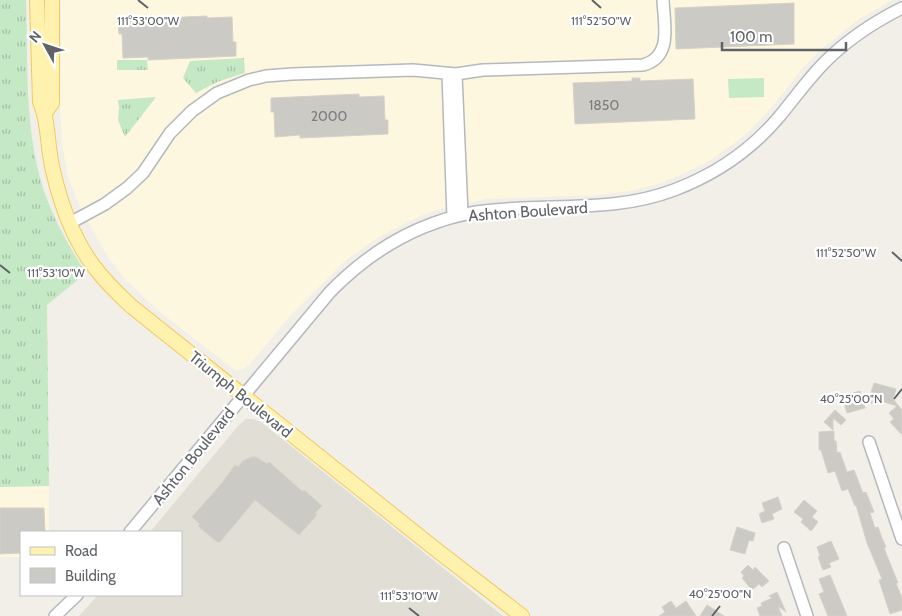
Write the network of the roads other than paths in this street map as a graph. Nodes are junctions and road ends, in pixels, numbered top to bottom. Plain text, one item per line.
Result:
1 (37, 0) edge
2 (52, 0) edge
3 (663, 0) edge
4 (902, 8) edge
5 (452, 74) junction
6 (45, 113) junction
7 (457, 216) junction
8 (70, 223) junction
9 (243, 395) junction
10 (869, 442) dead end
11 (131, 531) edge
12 (902, 539) edge
13 (784, 548) dead end
14 (76, 596) edge
15 (55, 616) edge
16 (522, 616) edge
17 (807, 616) edge

1 - 6 main road, Triumph Boulevard
2 - 6 main road, Triumph Boulevard
3 - 5 street
4 - 7 street, Ashton Boulevard
5 - 7 street
5 - 8 street
6 - 8 main road, Triumph Boulevard
7 - 9 street, Ashton Boulevard
8 - 9 main road, Triumph Boulevard
9 - 11 street, Ashton Boulevard
9 - 16 main road, Triumph Boulevard
10 - 12 street
13 - 17 street
14 - 15 street

